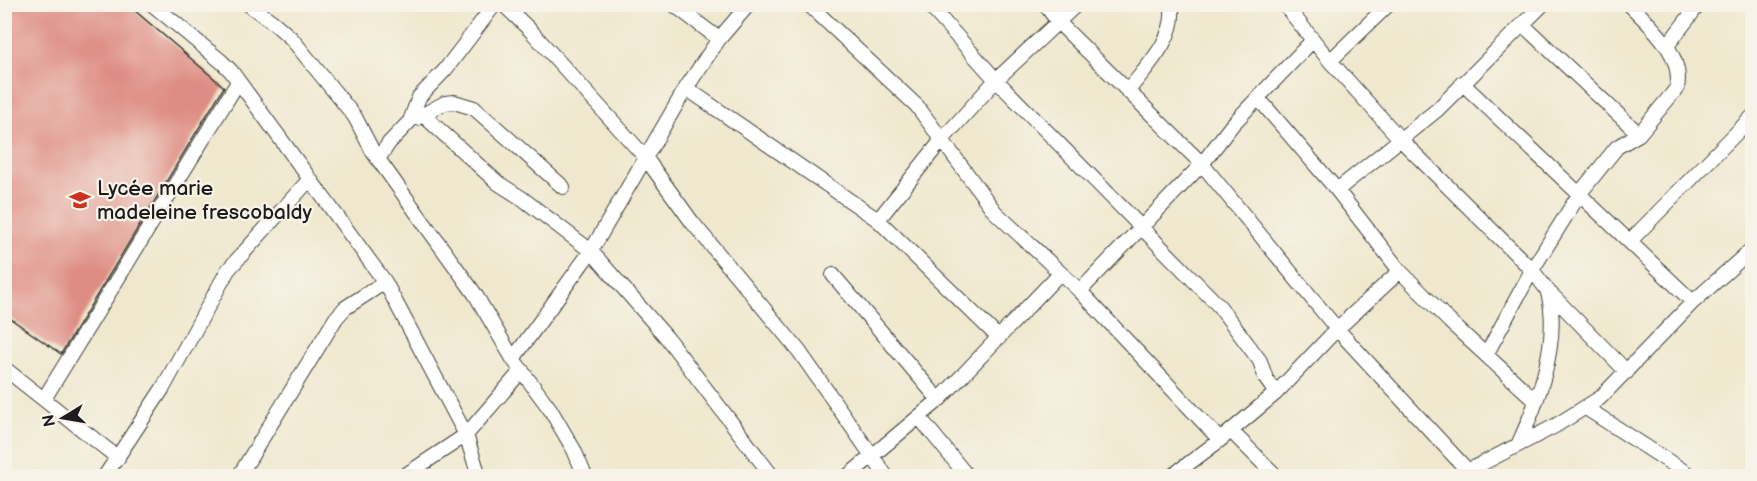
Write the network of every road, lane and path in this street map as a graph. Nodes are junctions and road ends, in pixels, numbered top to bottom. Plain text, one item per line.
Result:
1 (152, 4) edge
2 (248, 4) edge
3 (495, 4) edge
4 (503, 4) edge
5 (673, 4) edge
6 (749, 4) edge
7 (808, 4) edge
8 (928, 4) edge
9 (1045, 4) edge
10 (1077, 4) edge
11 (1284, 4) edge
12 (1389, 4) edge
13 (1543, 4) edge
14 (1629, 4) edge
15 (1700, 4) edge
16 (1172, 6) edge
17 (1058, 22) junction
18 (1522, 24) junction
19 (719, 39) junction
20 (1313, 40) junction
21 (1667, 46) junction
22 (1330, 61) junction
23 (996, 80) junction
24 (238, 82) junction
25 (1462, 83) junction
26 (686, 88) junction
27 (1128, 91) junction
28 (1258, 98) junction
29 (423, 115) junction
30 (1752, 117) edge
31 (410, 121) junction
32 (1639, 134) junction
33 (1401, 140) junction
34 (940, 141) junction
35 (389, 143) junction
36 (369, 145) junction
37 (645, 157) junction
38 (378, 159) junction
39 (1202, 164) junction
40 (309, 180) junction
41 (562, 187) dead end
42 (1337, 190) junction
43 (1580, 193) junction
44 (878, 220) junction
45 (1142, 229) junction
46 (1630, 241) junction
47 (1752, 249) edge
48 (591, 251) junction
49 (1532, 270) junction
50 (1400, 271) junction
51 (1060, 273) junction
52 (833, 275) dead end
53 (385, 282) junction
54 (1080, 291) junction
55 (1548, 291) junction
56 (1693, 302) junction
57 (1337, 329) junction
58 (999, 338) junction
59 (1486, 355) junction
60 (518, 365) junction
61 (1626, 372) junction
62 (6, 374) edge
63 (1276, 393) junction
64 (44, 399) junction
65 (939, 400) junction
66 (1536, 401) junction
67 (1586, 408) junction
68 (919, 417) junction
69 (1231, 431) junction
70 (466, 435) junction
71 (1220, 441) junction
72 (1518, 445) junction
73 (871, 455) junction
74 (118, 458) junction
75 (1463, 474) edge
76 (105, 477) edge
77 (239, 477) edge
78 (404, 477) edge
79 (479, 477) edge
80 (585, 477) edge
81 (772, 477) edge
82 (848, 477) edge
83 (886, 477) edge
84 (967, 477) edge
85 (1172, 477) edge
86 (1276, 477) edge
87 (1691, 477) edge

1 - 24 street
2 - 36 street
3 - 31 street
4 - 37 street
5 - 19 street
6 - 19 street
7 - 34 street
8 - 23 street
9 - 17 street
10 - 17 street
11 - 20 street
12 - 22 street
13 - 18 street
14 - 21 street
15 - 21 street
16 - 27 street
17 - 23 street
17 - 27 street
18 - 25 street
18 - 32 street
19 - 26 street
20 - 22 street
20 - 28 street
21 - 32 street
22 - 33 street
23 - 34 street
23 - 45 street
24 - 40 street
24 - 64 street
25 - 33 street
25 - 43 street
26 - 37 street
26 - 44 street
27 - 39 street
28 - 39 street
28 - 42 street
29 - 31 street
29 - 41 street
29 - 48 street
30 - 46 street
31 - 35 street
32 - 43 street
33 - 42 street
33 - 49 street
34 - 44 street
34 - 51 street
35 - 36 street
35 - 38 street
36 - 38 street
37 - 48 street
37 - 73 street
38 - 60 street
39 - 45 street
39 - 57 street
40 - 53 street
40 - 74 street
42 - 50 street
43 - 46 street
43 - 49 street
44 - 58 street
45 - 54 street
45 - 63 street
46 - 56 street
47 - 56 street
48 - 60 street
48 - 81 street
49 - 55 street
49 - 59 street
50 - 57 street
50 - 59 street
51 - 54 street
51 - 58 street
52 - 65 street
53 - 70 street
53 - 77 street
54 - 71 street
55 - 61 street
55 - 66 street
56 - 61 street
57 - 63 street
57 - 75 street
58 - 65 street
59 - 66 street
60 - 70 street
60 - 80 street
61 - 67 street
62 - 64 street
63 - 69 street
64 - 74 street
65 - 68 street
66 - 72 street
67 - 72 street
67 - 87 street
68 - 73 street
68 - 84 street
69 - 71 street
69 - 86 street
70 - 78 street
70 - 79 street
71 - 85 street
72 - 75 street
73 - 82 street
73 - 83 street
74 - 76 street

